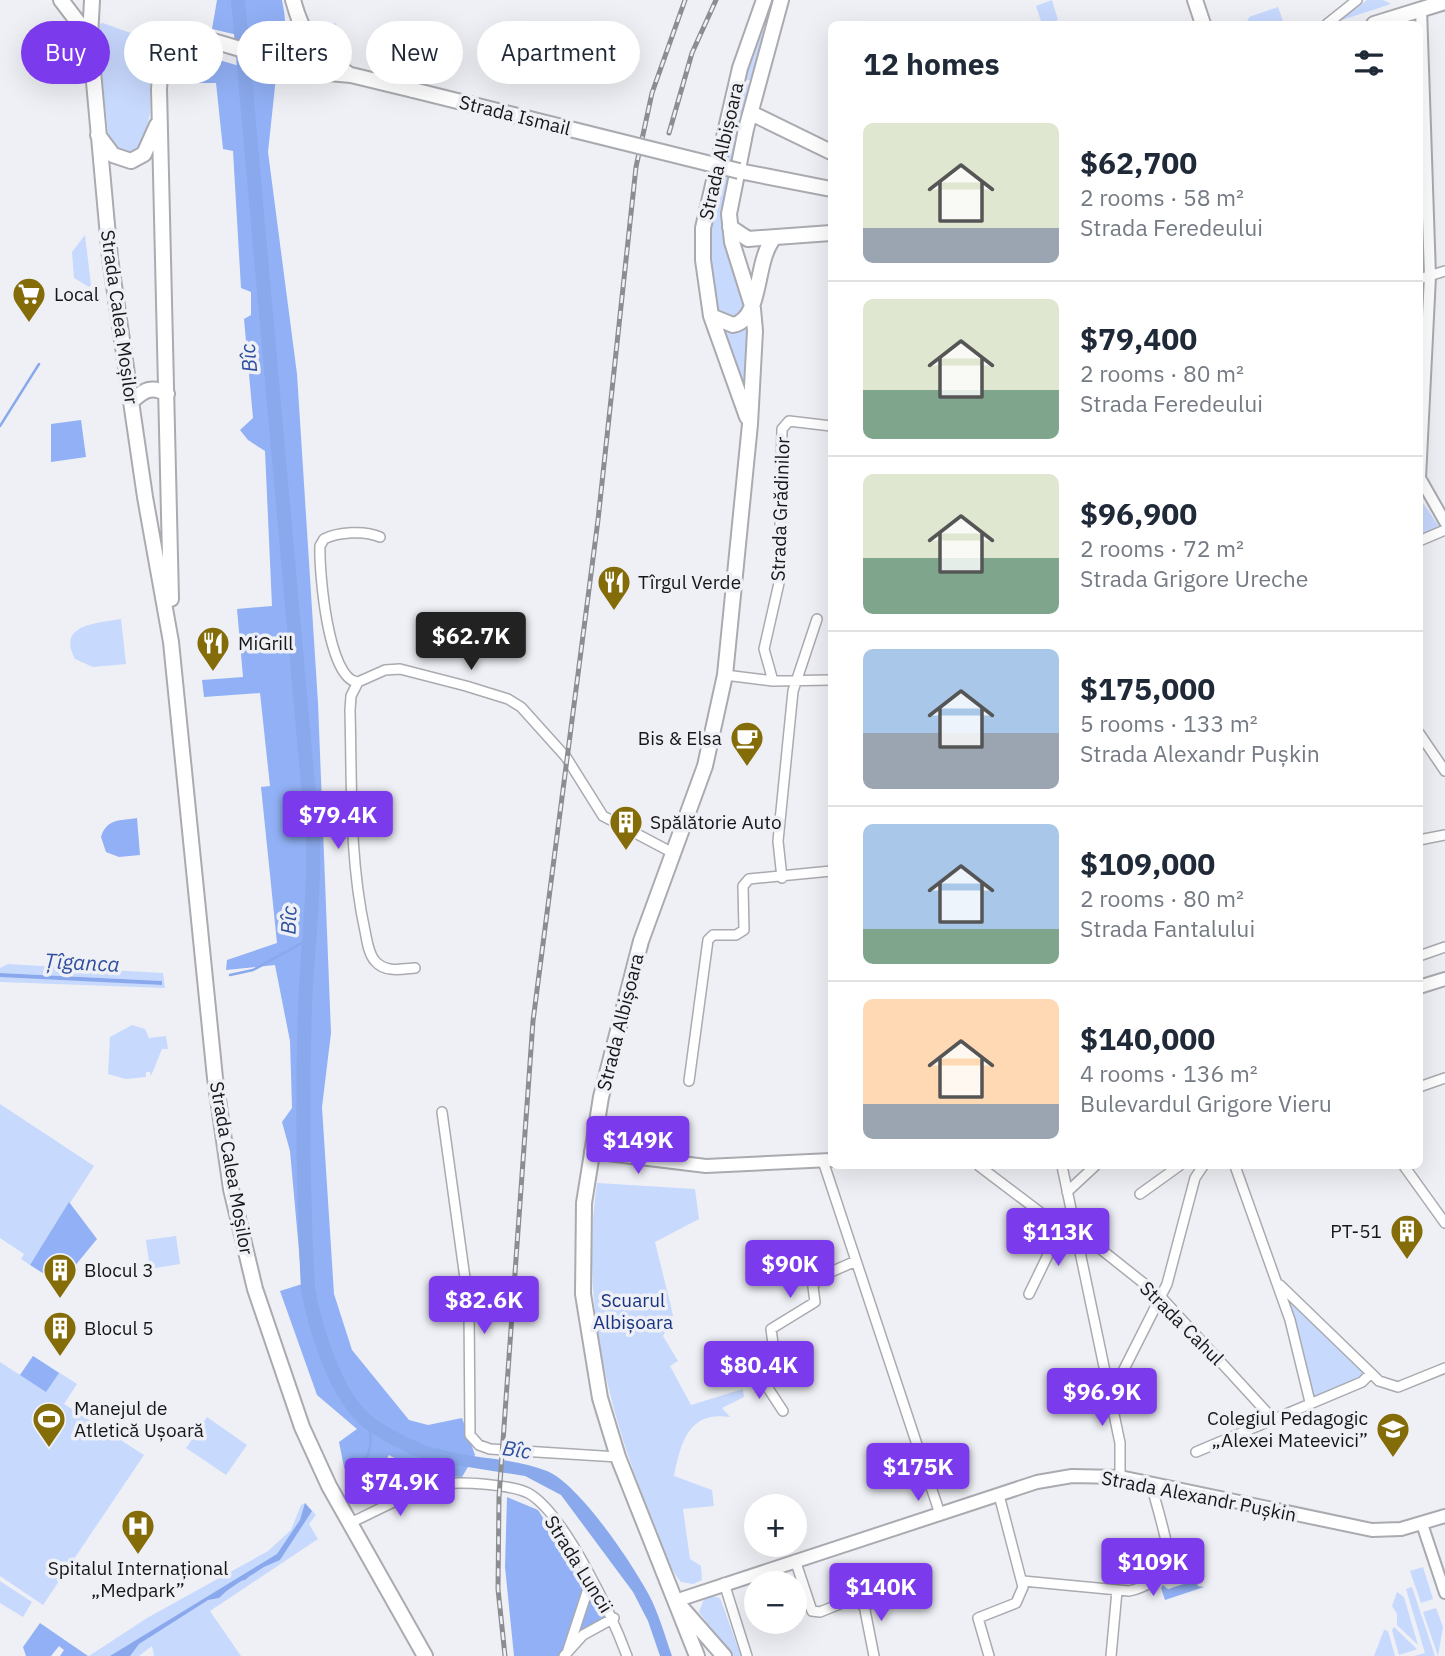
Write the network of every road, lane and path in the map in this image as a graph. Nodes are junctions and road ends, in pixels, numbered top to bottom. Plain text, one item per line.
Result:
1 (61, 0) edge
2 (92, 0) edge
3 (293, 0) edge
4 (764, 0) edge
5 (781, 0) edge
6 (1195, 0) edge
7 (1357, 0) edge
8 (1445, 2) edge
9 (1421, 9) junction
10 (77, 21) edge
11 (91, 21) edge
12 (299, 21) edge
13 (1202, 21) edge
14 (1331, 21) edge
15 (1383, 21) edge
16 (1421, 21) edge
17 (753, 28) junction
18 (772, 32) junction
19 (352, 75) edge
20 (94, 84) edge
21 (159, 84) edge
22 (751, 113) junction
23 (160, 114) junction
24 (98, 133) junction
25 (1423, 144) edge
26 (828, 151) edge
27 (828, 189) edge
28 (730, 227) junction
29 (828, 233) edge
30 (774, 238) junction
31 (1445, 271) edge
32 (1425, 278) edge
33 (753, 309) junction
34 (711, 316) junction
35 (1423, 345) edge
36 (167, 394) junction
37 (132, 401) junction
38 (750, 424) junction
39 (828, 426) edge
40 (1423, 486) edge
41 (1445, 522) edge
42 (1445, 530) edge
43 (380, 537) dead end
44 (1423, 539) edge
45 (817, 619) dead end
46 (171, 642) junction
47 (725, 675) junction
48 (828, 680) edge
49 (773, 681) junction
50 (797, 681) junction
51 (358, 682) junction
52 (1423, 739) edge
53 (1445, 771) edge
54 (1445, 835) edge
55 (1423, 839) edge
56 (673, 853) junction
57 (828, 871) edge
58 (782, 878) junction
59 (1445, 947) edge
60 (1423, 955) edge
61 (415, 968) dead end
62 (1445, 979) edge
63 (1423, 986) edge
64 (1445, 1078) edge
65 (689, 1081) dead end
66 (1423, 1086) edge
67 (442, 1112) dead end
68 (590, 1152) junction
69 (827, 1161) edge
70 (829, 1169) edge
71 (983, 1169) edge
72 (1063, 1169) edge
73 (1091, 1169) edge
74 (1175, 1169) edge
75 (1199, 1169) edge
76 (1236, 1169) edge
77 (1406, 1169) edge
78 (1067, 1192) junction
79 (1140, 1194) dead end
80 (1445, 1223) edge
81 (1061, 1228) junction
82 (1077, 1233) junction
83 (856, 1261) junction
84 (1279, 1284) junction
85 (1029, 1294) dead end
86 (1161, 1297) junction
87 (1445, 1368) edge
88 (1371, 1373) junction
89 (1111, 1395) junction
90 (1310, 1402) junction
91 (783, 1411) dead end
92 (1272, 1418) junction
93 (1196, 1452) dead end
94 (618, 1457) junction
95 (1120, 1477) junction
96 (1151, 1484) junction
97 (999, 1495) junction
98 (940, 1514) junction
99 (1445, 1516) edge
100 (350, 1522) junction
101 (1422, 1524) junction
102 (795, 1560) junction
103 (587, 1570) junction
104 (1023, 1581) junction
105 (724, 1583) junction
106 (916, 1590) dead end
107 (1117, 1591) junction
108 (1445, 1593) edge
109 (675, 1601) junction
110 (863, 1606) junction
111 (614, 1619) junction
112 (566, 1653) edge
113 (425, 1656) edge
114 (627, 1656) edge
115 (697, 1656) edge
116 (724, 1656) edge
117 (747, 1656) edge
118 (874, 1656) edge
119 (989, 1656) edge
120 (1111, 1656) edge

1 - 10 main road
2 - 11 main road, Strada Calea Moșilor
3 - 12 main road
4 - 17 main road, Strada Albișoara
5 - 18 main road, Strada Albișoara
6 - 13 main road
7 - 14 street
8 - 9 main road
9 - 15 main road
9 - 16 street
17 - 18 main road
17 - 34 main road, Strada Albișoara
18 - 22 main road, Strada Albișoara
19 - 27 main road, Strada Ismail, bridge
20 - 24 main road, Strada Calea Moșilor
21 - 23 main road, Strada Calea Moșilor
22 - 26 main road
22 - 28 main road, Strada Albișoara
23 - 24 main road
23 - 36 main road, Strada Calea Moșilor
24 - 37 main road, Strada Calea Moșilor
25 - 32 street
28 - 30 main road
28 - 33 main road, Strada Albișoara
29 - 30 main road
30 - 33 main road
31 - 32 street
32 - 35 street
33 - 34 main road
33 - 38 main road, Strada Albișoara
34 - 38 main road, Strada Albișoara
36 - 37 main road
36 - 46 main road, Strada Calea Moșilor
37 - 46 main road, Strada Calea Moșilor
38 - 47 main road, Strada Albișoara
39 - 49 street, Strada Grădinilor
40 - 41 street
42 - 44 street
43 - 51 street
45 - 50 street
46 - 100 main road, Strada Calea Moșilor
47 - 49 street
47 - 56 main road, Strada Albișoara
48 - 50 street
49 - 50 street
50 - 58 street
51 - 56 street
51 - 61 street
52 - 53 street
54 - 55 street
56 - 68 main road, Strada Albișoara
57 - 58 street
58 - 65 street
59 - 60 street
62 - 63 main road
64 - 66 street
67 - 94 street
68 - 69 main road
68 - 94 main road, Strada Albișoara
70 - 83 street
71 - 81 street, Strada Cahul
72 - 78 street
73 - 78 street
74 - 79 street
75 - 86 street
76 - 84 street
77 - 80 street
78 - 82 street
81 - 82 street, Strada Cahul
81 - 85 street
82 - 86 street, Strada Cahul
82 - 89 street
83 - 91 street
83 - 98 street
84 - 88 street
84 - 90 street
86 - 89 street
86 - 92 street, Strada Cahul
87 - 88 street
88 - 90 street
89 - 95 street
90 - 92 street
92 - 93 street
94 - 109 main road, Strada Albișoara
95 - 96 main road, Strada Alexandr Pușkin
95 - 97 main road, Strada Alexandr Pușkin
96 - 101 main road, Strada Alexandr Pușkin
96 - 107 street
97 - 98 main road, Strada Alexandr Pușkin
97 - 104 street
98 - 102 main road, Strada Alexandr Pușkin
99 - 101 main road, Strada Alexandr Pușkin
100 - 103 street, Strada Luncii
100 - 113 main road, Strada Calea Moșilor
101 - 108 street
102 - 105 main road, Strada Alexandr Pușkin
102 - 110 street
103 - 111 street, Strada Luncii
103 - 112 street
104 - 107 street
104 - 119 street
105 - 109 main road, Strada Alexandr Pușkin
105 - 117 street
106 - 110 street
107 - 120 street
109 - 115 main road, Strada Albișoara
109 - 116 main road
110 - 118 street
111 - 112 street, Strada Luncii
111 - 114 street, Strada Luncii

